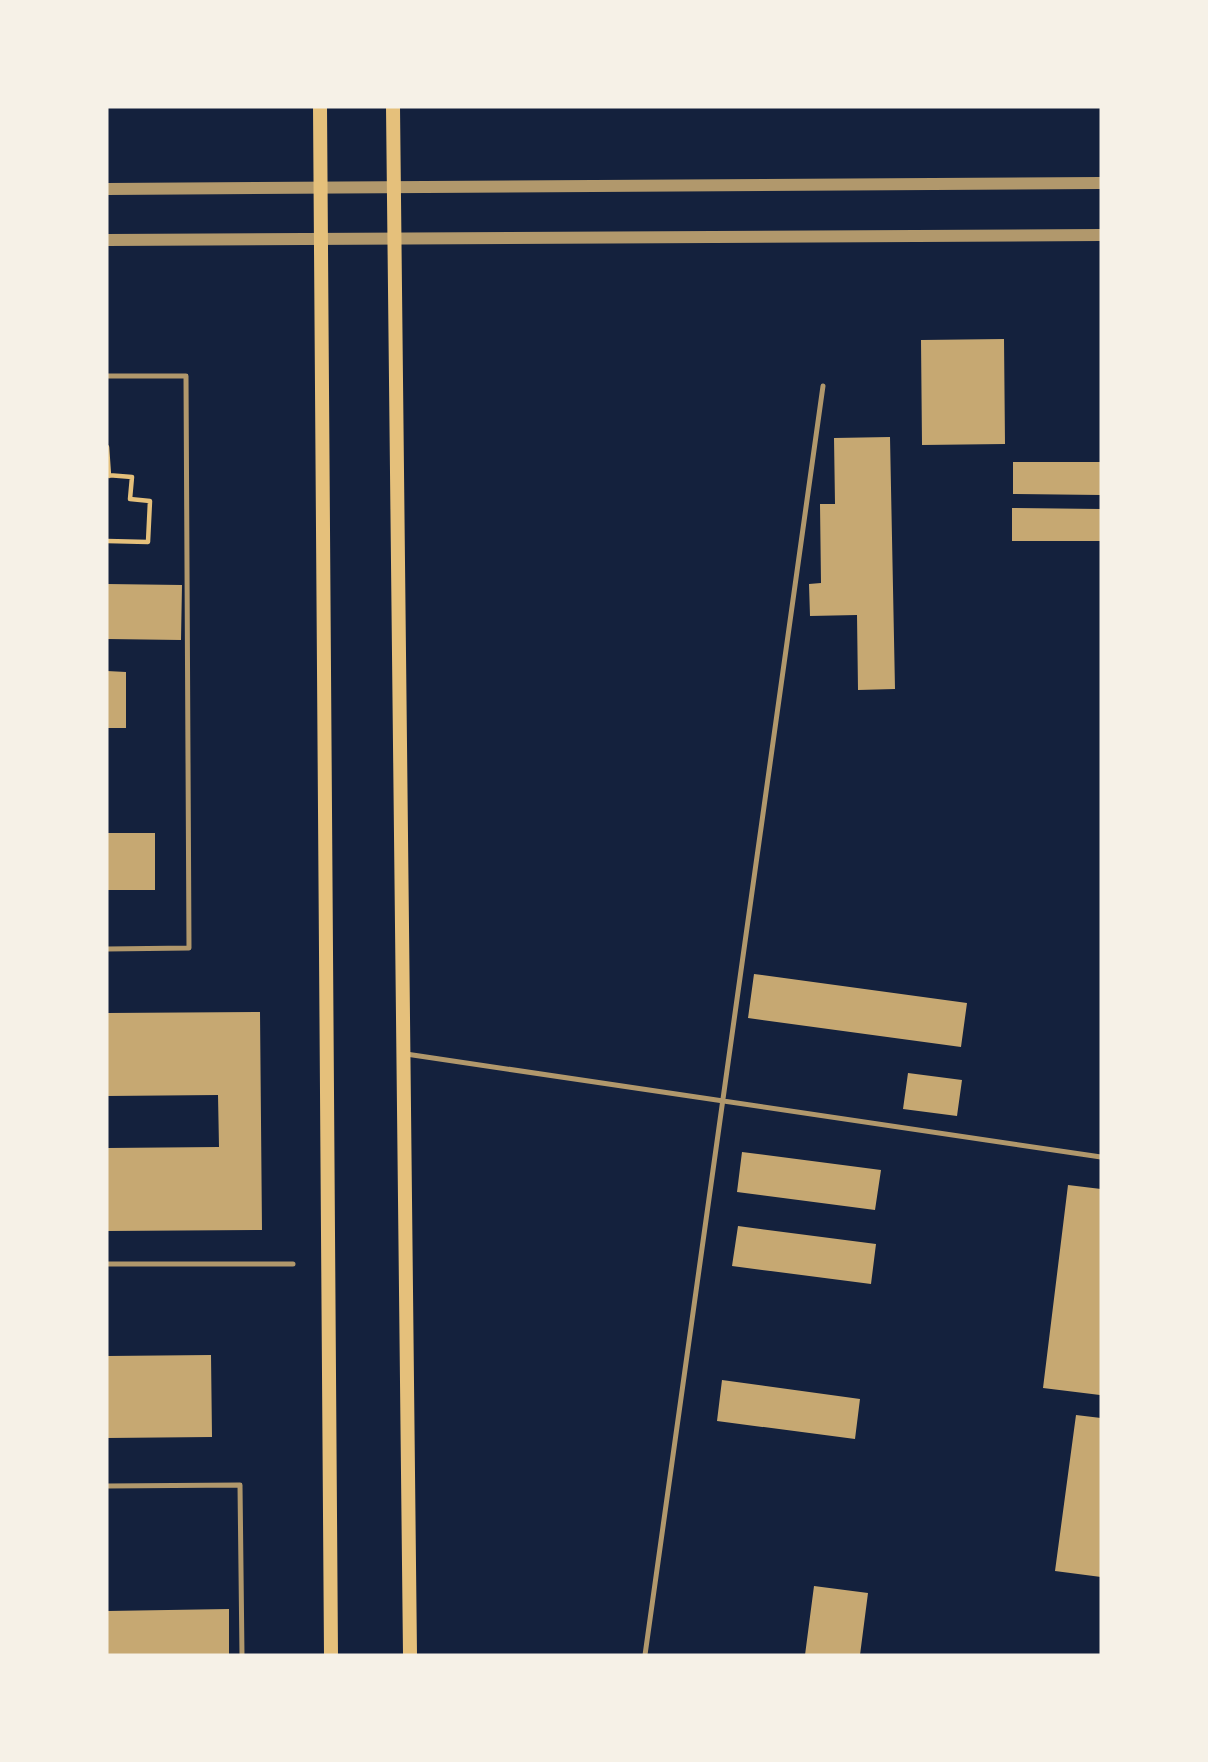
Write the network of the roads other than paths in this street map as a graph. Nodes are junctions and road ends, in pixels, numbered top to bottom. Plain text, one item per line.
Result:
1 (320, 107) edge
2 (393, 107) edge
3 (1101, 183) edge
4 (321, 188) junction
5 (394, 188) junction
6 (107, 190) edge
7 (1101, 235) edge
8 (321, 239) junction
9 (394, 239) junction
10 (107, 240) edge
11 (107, 376) edge
12 (823, 386) dead end
13 (107, 948) edge
14 (403, 1054) junction
15 (722, 1101) junction
16 (1101, 1157) edge
17 (107, 1264) edge
18 (293, 1264) dead end
19 (107, 1486) edge
20 (242, 1655) edge
21 (331, 1655) edge
22 (410, 1655) edge
23 (645, 1655) edge

1 - 4 main road
2 - 5 main road
3 - 5 street
4 - 5 street
4 - 6 street
4 - 8 main road
5 - 9 main road
7 - 9 street
8 - 9 street
8 - 10 street
8 - 21 main road
9 - 14 main road
11 - 13 lane
12 - 15 lane
14 - 15 lane
14 - 22 main road
15 - 16 lane
15 - 23 lane
17 - 18 lane
19 - 20 lane

